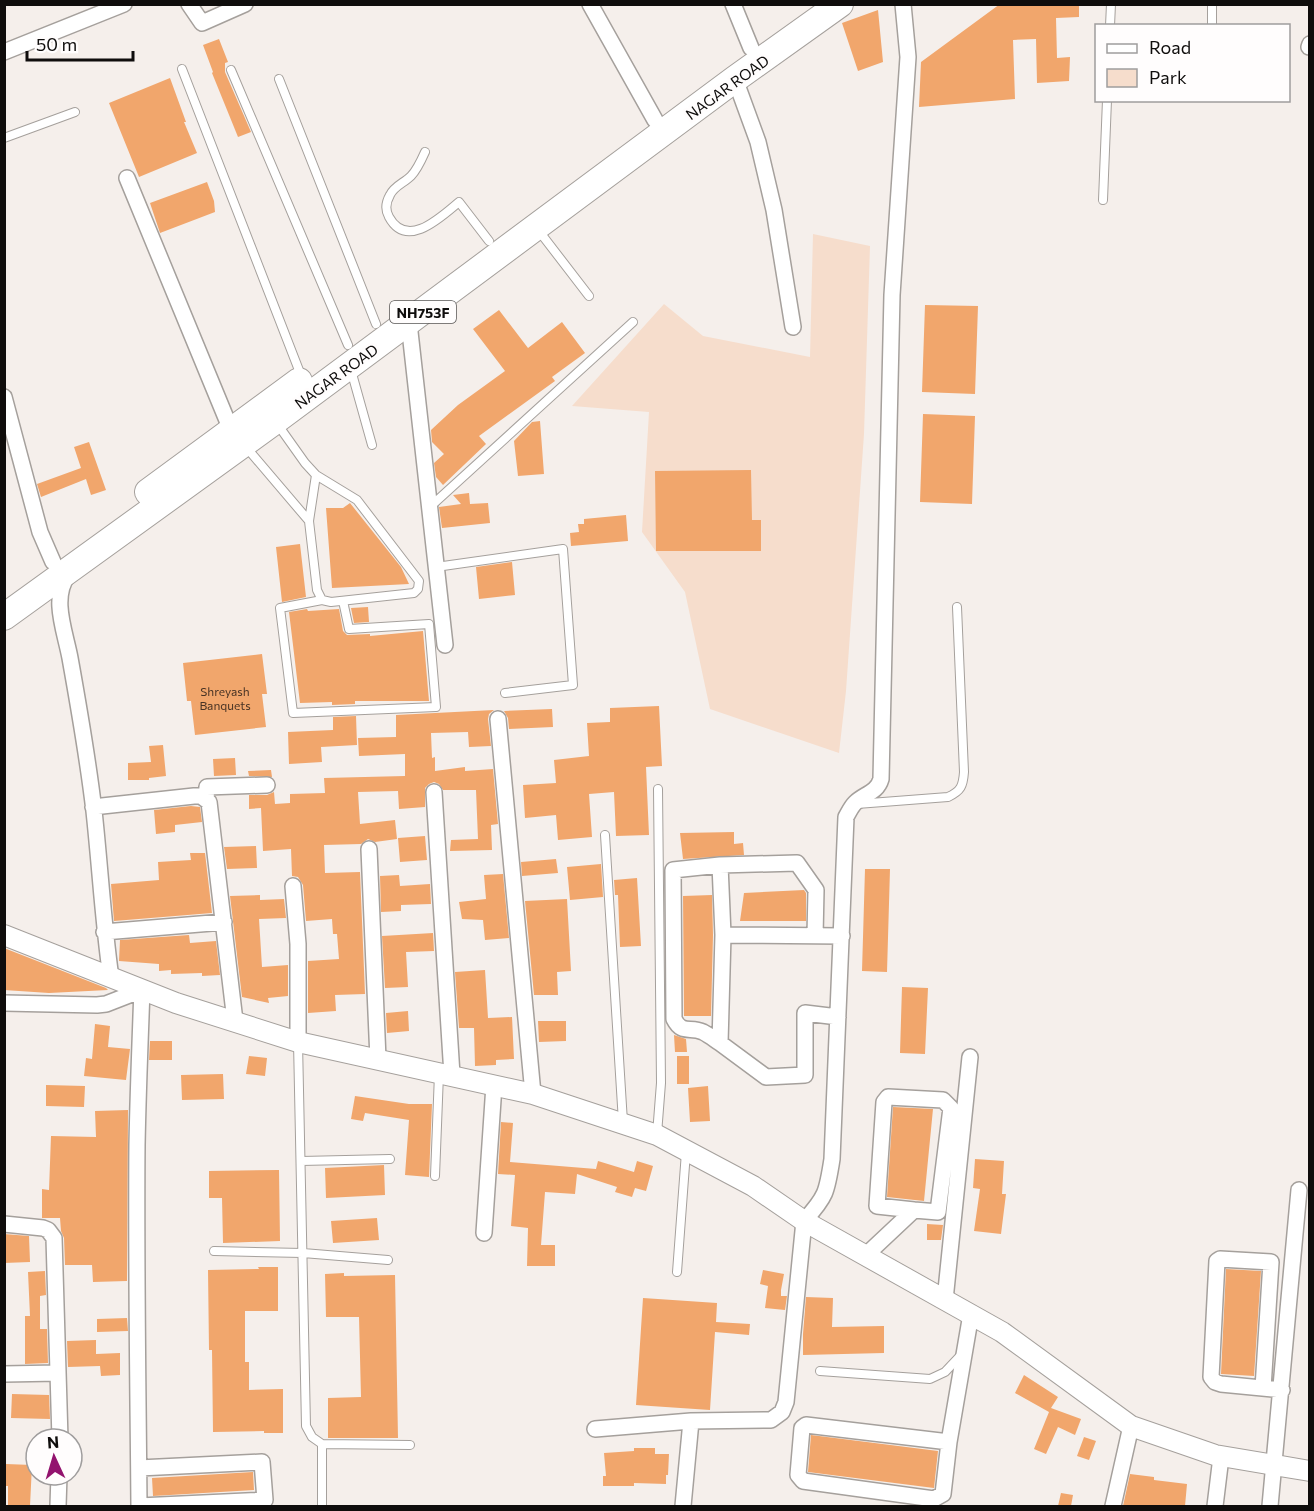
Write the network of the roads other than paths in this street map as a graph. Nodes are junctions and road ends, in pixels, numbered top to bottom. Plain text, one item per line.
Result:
1 (124, 4) edge
2 (189, 4) edge
3 (245, 4) edge
4 (590, 4) edge
5 (733, 4) edge
6 (810, 4) edge
7 (840, 4) edge
8 (903, 4) edge
9 (1111, 4) edge
10 (1212, 4) edge
11 (1110, 24) edge
12 (1212, 24) edge
13 (751, 48) junction
14 (4, 52) edge
15 (182, 69) dead end
16 (231, 70) dead end
17 (279, 79) dead end
18 (735, 80) junction
19 (1107, 102) edge
20 (75, 112) dead end
21 (655, 120) junction
22 (4, 138) edge
23 (425, 152) dead end
24 (127, 178) dead end
25 (1103, 200) dead end
26 (536, 228) junction
27 (489, 241) junction
28 (589, 296) dead end
29 (409, 322) junction
30 (633, 322) dead end
31 (376, 324) junction
32 (793, 327) dead end
33 (349, 355) junction
34 (302, 379) junction
35 (4, 397) edge
36 (275, 421) junction
37 (237, 437) junction
38 (372, 445) dead end
39 (316, 475) junction
40 (429, 507) junction
41 (309, 521) junction
42 (62, 566) junction
43 (436, 567) junction
44 (4, 597) edge
45 (322, 600) junction
46 (343, 601) junction
47 (957, 607) dead end
48 (4, 618) edge
49 (445, 645) dead end
50 (506, 693) dead end
51 (498, 719) dead end
52 (267, 785) dead end
53 (658, 789) dead end
54 (434, 792) dead end
55 (206, 798) junction
56 (853, 805) junction
57 (93, 807) junction
58 (605, 835) dead end
59 (369, 849) dead end
60 (720, 865) junction
61 (293, 886) dead end
62 (224, 922) junction
63 (104, 932) junction
64 (4, 935) edge
65 (723, 935) junction
66 (814, 936) junction
67 (842, 936) junction
68 (111, 978) junction
69 (142, 990) junction
70 (4, 1003) edge
71 (838, 1017) junction
72 (235, 1022) junction
73 (298, 1041) junction
74 (720, 1043) junction
75 (969, 1057) dead end
76 (378, 1059) junction
77 (445, 1074) junction
78 (494, 1085) junction
79 (533, 1094) junction
80 (623, 1122) junction
81 (657, 1135) junction
82 (686, 1151) junction
83 (390, 1159) dead end
84 (301, 1161) junction
85 (435, 1176) dead end
86 (1299, 1190) dead end
87 (914, 1210) junction
88 (804, 1221) junction
89 (4, 1224) edge
90 (484, 1233) dead end
91 (214, 1251) dead end
92 (303, 1253) junction
93 (865, 1256) junction
94 (388, 1260) dead end
95 (1271, 1262) junction
96 (1293, 1265) junction
97 (677, 1272) dead end
98 (945, 1300) junction
99 (971, 1314) junction
100 (1268, 1314) junction
101 (1288, 1316) junction
102 (965, 1350) junction
103 (820, 1371) dead end
104 (58, 1373) junction
105 (4, 1374) edge
106 (1263, 1388) junction
107 (1282, 1390) junction
108 (691, 1421) junction
109 (1131, 1426) junction
110 (60, 1427) edge
111 (595, 1429) dead end
112 (949, 1442) junction
113 (322, 1444) junction
114 (410, 1445) dead end
115 (1221, 1456) junction
116 (1275, 1466) junction
117 (139, 1468) junction
118 (1310, 1471) edge
119 (59, 1487) edge
120 (58, 1506) edge
121 (322, 1506) edge
122 (683, 1506) edge
123 (1113, 1506) edge
124 (1215, 1506) edge
125 (1270, 1506) edge

1 - 14 street
2 - 3 street
4 - 21 street
5 - 13 street
6 - 13 highway, NAGAR ROAD / NH753F
7 - 18 highway, NAGAR ROAD / NH753F
8 - 56 street
9 - 11 lane
10 - 12 lane
13 - 21 highway, NAGAR ROAD / NH753F
15 - 34 lane
16 - 33 lane
17 - 31 lane
18 - 26 highway, NAGAR ROAD / NH753F
18 - 32 street
19 - 25 lane
20 - 22 lane
21 - 27 highway, NAGAR ROAD / NH753F
23 - 27 lane
24 - 37 street
26 - 28 lane
26 - 29 highway, NAGAR ROAD / NH753F
27 - 31 highway, NAGAR ROAD / NH753F
29 - 33 highway, NAGAR ROAD / NH753F
29 - 40 street
30 - 40 lane
31 - 33 highway, NAGAR ROAD / NH753F
33 - 34 highway, NAGAR ROAD / NH753F
33 - 36 highway, NAGAR ROAD / NH753F
33 - 38 lane
34 - 37 highway, NAGAR ROAD / NH753F
35 - 42 street
36 - 37 highway, NAGAR ROAD / NH753F
36 - 39 lane
37 - 41 lane
37 - 42 highway, NAGAR ROAD / NH753F
39 - 41 lane
39 - 46 lane
40 - 43 street
41 - 45 lane
42 - 44 highway, NAGAR ROAD / NH753F
42 - 48 highway, NAGAR ROAD / NH753F
42 - 57 street
43 - 49 street
43 - 50 lane
45 - 46 lane
45 - 46 lane
47 - 56 lane
51 - 79 street
52 - 55 street
53 - 81 lane
54 - 77 street
55 - 57 street
55 - 62 street
56 - 67 street
57 - 63 street
58 - 80 lane
59 - 76 street
60 - 65 street
60 - 66 street
60 - 74 street
61 - 73 street
62 - 63 street
62 - 72 street
63 - 68 street
64 - 68 main road
65 - 66 street
65 - 74 street
66 - 67 street
67 - 71 street
68 - 69 main road
69 - 70 street
69 - 72 main road
69 - 117 street
71 - 74 street
71 - 88 street
72 - 73 main road
73 - 76 main road
73 - 84 lane
75 - 98 street
76 - 77 main road
77 - 78 main road
77 - 85 lane
78 - 79 main road
78 - 90 street
79 - 80 main road
80 - 81 main road
81 - 82 main road
82 - 88 main road
82 - 97 lane
83 - 84 lane
84 - 92 lane
86 - 96 street
87 - 87 street
87 - 93 street
88 - 93 main road
88 - 108 street
89 - 104 street
91 - 92 lane
92 - 94 lane
92 - 113 lane
93 - 98 main road
95 - 96 street
95 - 100 street
95 - 106 street
96 - 101 street
98 - 99 main road
99 - 102 street
99 - 109 main road
100 - 101 street
100 - 106 street
101 - 107 street
102 - 103 lane
102 - 112 street
104 - 105 street
104 - 110 street
106 - 107 street
107 - 116 street
108 - 111 street
108 - 122 street
109 - 115 main road
109 - 123 street
112 - 112 street
113 - 114 lane
113 - 121 lane
115 - 116 main road
115 - 124 street
116 - 118 main road
116 - 125 street
117 - 117 street
119 - 120 street

